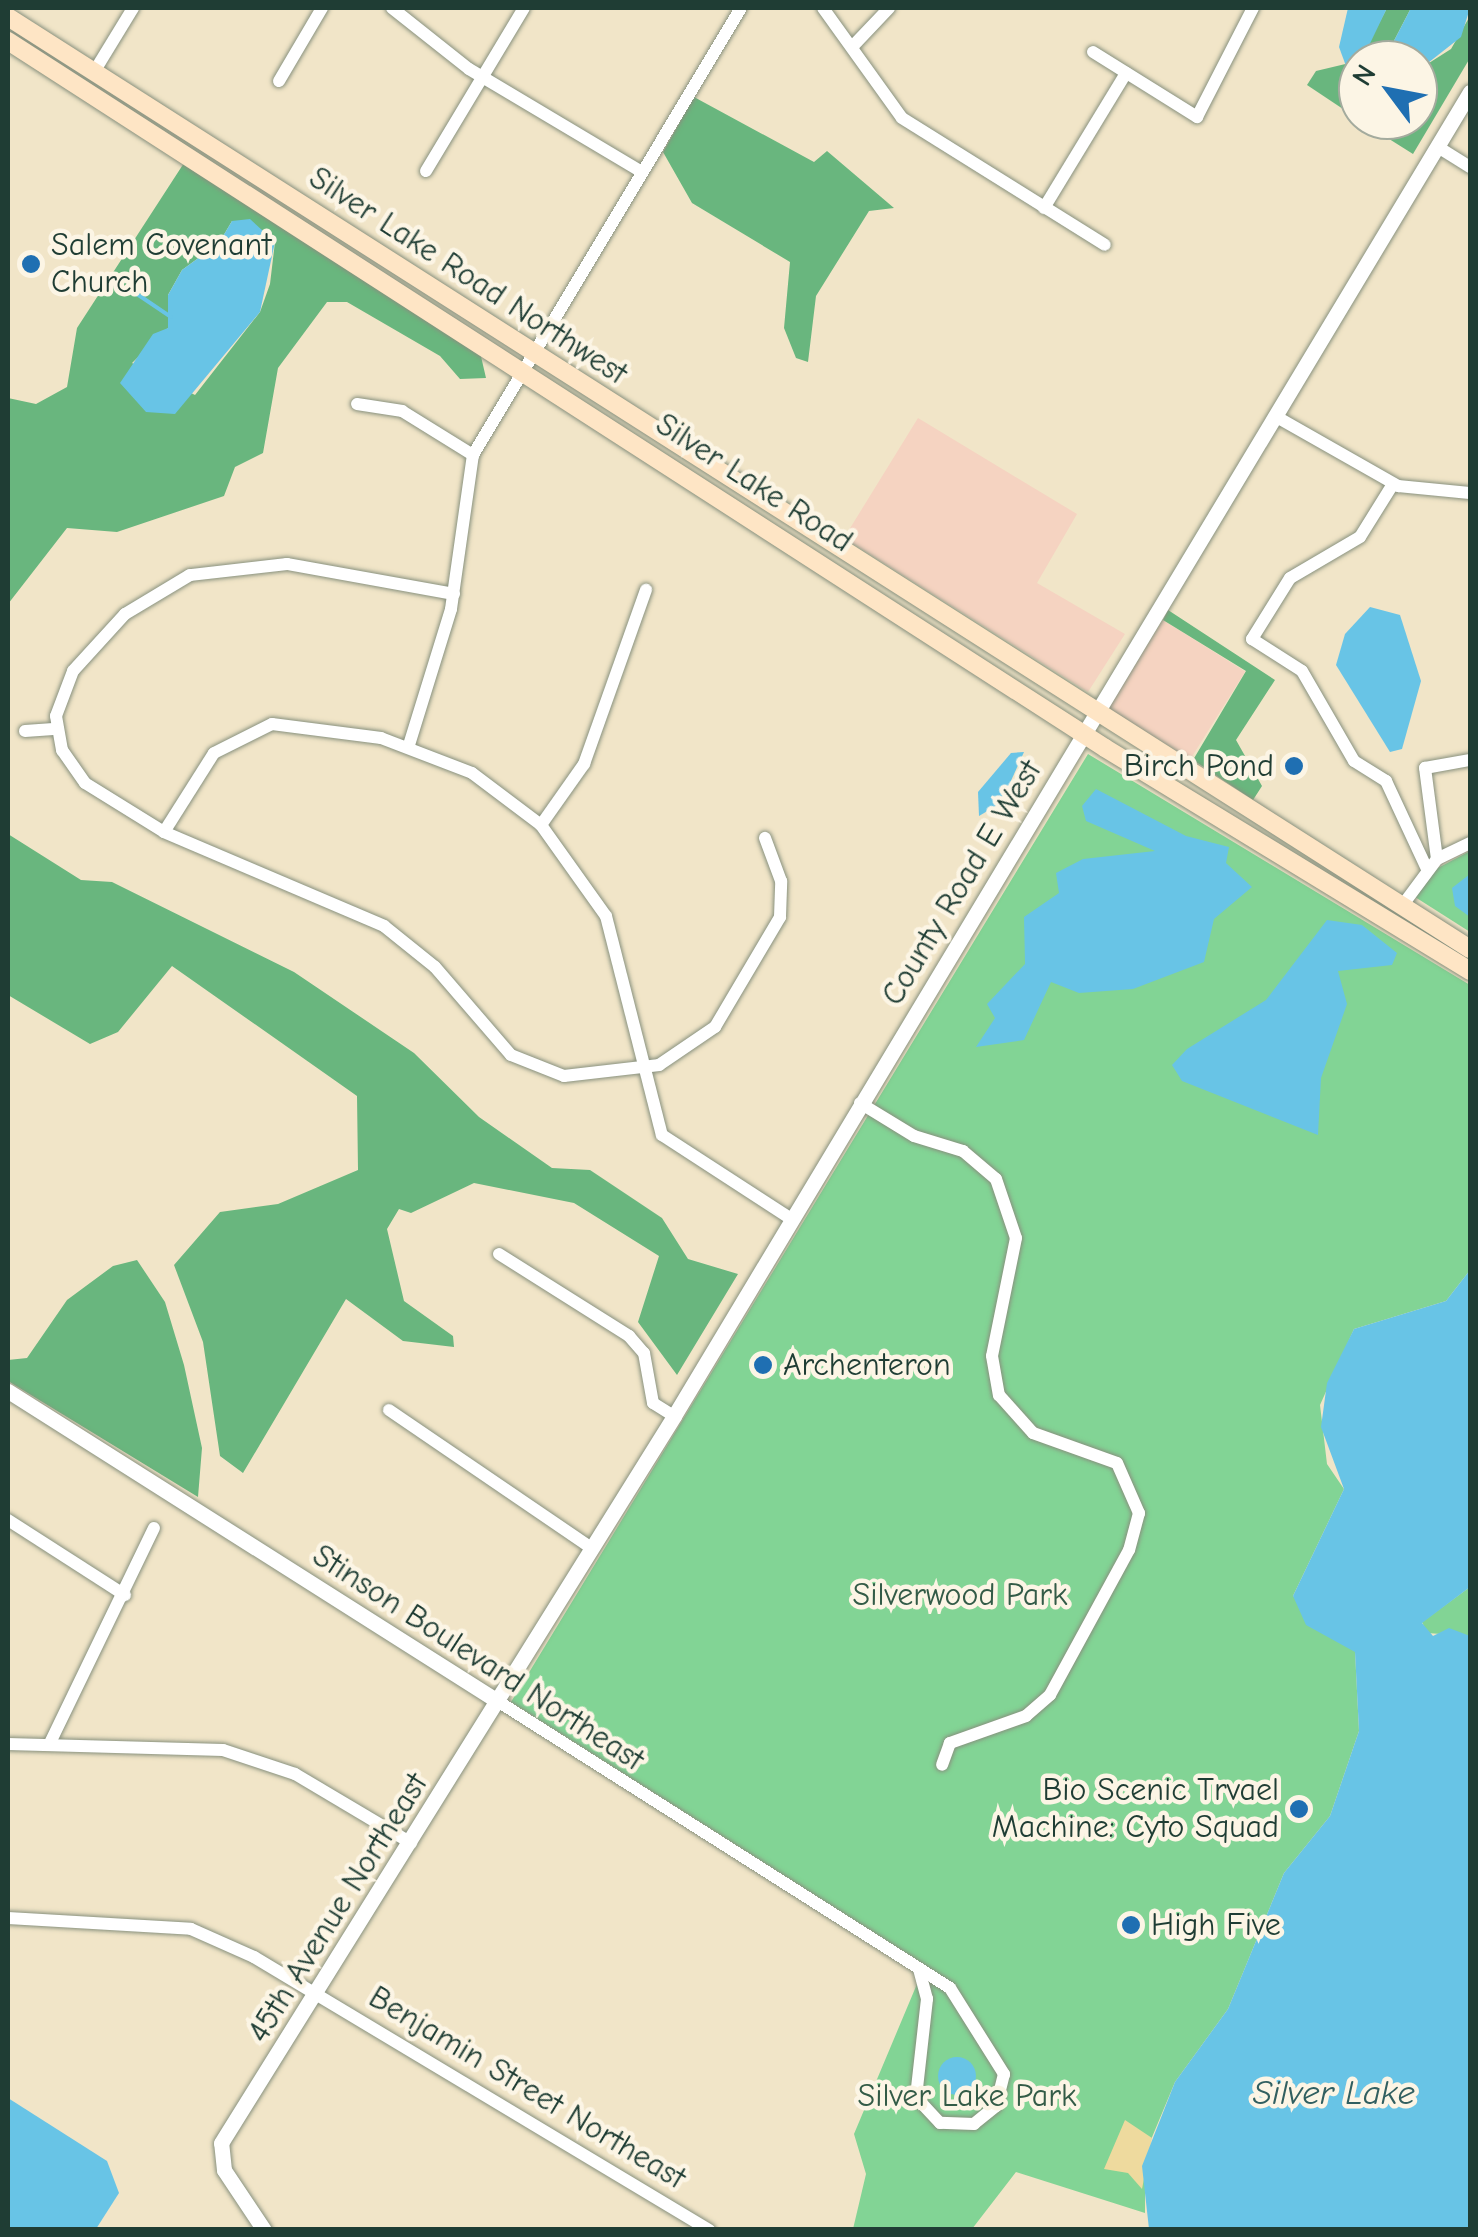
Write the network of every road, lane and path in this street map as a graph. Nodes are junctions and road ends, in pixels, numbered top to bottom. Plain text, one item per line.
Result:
1 (133, 8) edge
2 (322, 8) edge
3 (392, 8) edge
4 (524, 8) edge
5 (741, 8) edge
6 (823, 8) edge
7 (889, 8) edge
8 (1254, 8) edge
9 (8, 16) edge
10 (8, 42) edge
11 (852, 47) junction
12 (1093, 52) dead end
13 (94, 72) junction
14 (1126, 73) junction
15 (482, 77) junction
16 (279, 80) dead end
17 (1470, 92) edge
18 (1438, 147) junction
19 (1470, 167) edge
20 (426, 171) dead end
21 (642, 172) junction
22 (1044, 208) junction
23 (1105, 245) dead end
24 (528, 360) junction
25 (357, 404) dead end
26 (1275, 416) junction
27 (473, 455) junction
28 (1393, 484) junction
29 (1470, 493) edge
30 (646, 590) dead end
31 (454, 594) junction
32 (1096, 717) junction
33 (57, 728) junction
34 (26, 731) dead end
35 (1086, 734) junction
36 (409, 746) junction
37 (1470, 760) edge
38 (541, 825) junction
39 (164, 832) junction
40 (765, 838) dead end
41 (1470, 843) edge
42 (1432, 864) junction
43 (1402, 906) junction
44 (1470, 948) edge
45 (1470, 971) edge
46 (643, 1068) junction
47 (860, 1103) junction
48 (790, 1218) junction
49 (499, 1254) dead end
50 (8, 1391) edge
51 (389, 1410) dead end
52 (674, 1416) junction
53 (8, 1520) edge
54 (154, 1528) dead end
55 (590, 1548) junction
56 (125, 1594) junction
57 (499, 1702) junction
58 (8, 1744) edge
59 (49, 1745) junction
60 (942, 1765) dead end
61 (412, 1843) junction
62 (8, 1918) edge
63 (919, 1970) junction
64 (316, 1994) junction
65 (264, 2230) edge
66 (709, 2230) edge

1 - 13 street
2 - 16 street
3 - 15 street
4 - 15 street
5 - 21 street
6 - 11 street
7 - 11 street
8 - 14 street
9 - 13 main road, Silver Lake Road Northwest
10 - 24 main road, Silver Lake Road
11 - 22 street
12 - 14 street
13 - 24 main road, Silver Lake Road Northwest
14 - 22 street
15 - 20 street
15 - 21 street
17 - 18 street, County Road E West
18 - 19 street
18 - 26 street, County Road E West
21 - 24 street
22 - 23 street
24 - 27 street
24 - 32 main road, Silver Lake Road Northwest
24 - 35 main road, Silver Lake Road
25 - 27 street
26 - 28 street
26 - 32 street, County Road E West
27 - 31 street
28 - 29 street
28 - 42 street
30 - 38 street
31 - 33 street
31 - 36 street
32 - 35 street, County Road E West
32 - 43 main road, Silver Lake Road Northwest
33 - 34 street
33 - 39 street
35 - 45 main road, Silver Lake Road
35 - 47 street, County Road E West
36 - 38 street
36 - 39 street
37 - 42 street
38 - 46 street
39 - 46 street
40 - 46 street
41 - 42 street
42 - 43 street
43 - 44 main road, Silver Lake Road Northwest
46 - 48 street
47 - 48 street, County Road E West
47 - 60 street
48 - 52 street, County Road E West
49 - 52 street
50 - 57 street, Stinson Boulevard Northeast
51 - 55 street
52 - 55 street, County Road E West
53 - 56 street
54 - 56 street
55 - 57 street, County Road E West
56 - 59 street
57 - 61 street, 45th Avenue Northeast
57 - 63 street, Stinson Boulevard Northeast
58 - 59 street
59 - 61 street
61 - 64 street, 45th Avenue Northeast
62 - 64 street, Benjamin Street Northeast
63 - 63 street, Stinson Boulevard Northeast
64 - 65 street, 45th Avenue Northeast
64 - 66 street, Benjamin Street Northeast

